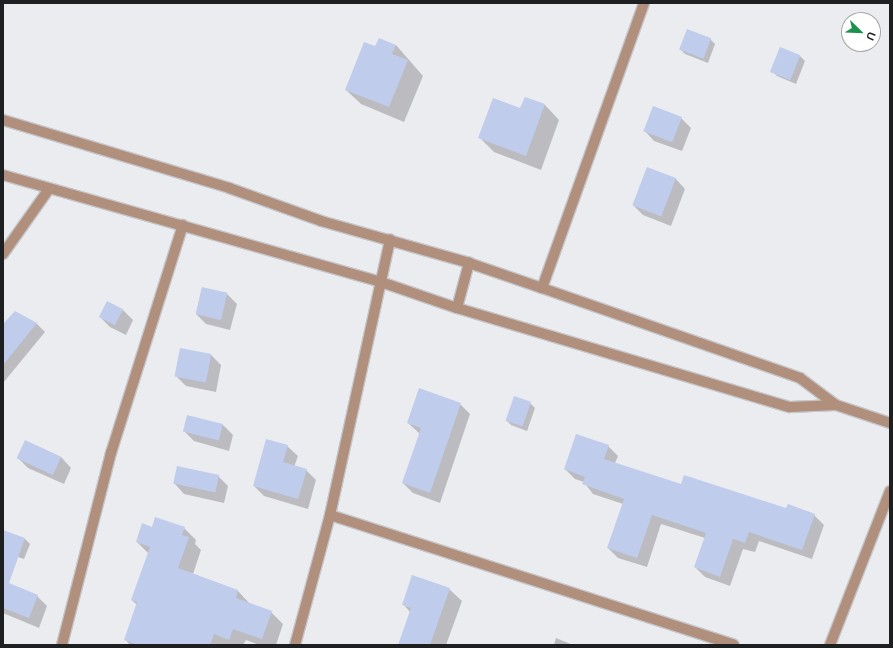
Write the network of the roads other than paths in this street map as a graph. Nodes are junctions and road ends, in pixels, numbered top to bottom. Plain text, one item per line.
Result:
1 (644, 3) edge
2 (3, 120) edge
3 (3, 175) edge
4 (50, 189) junction
5 (183, 225) junction
6 (390, 239) junction
7 (3, 254) edge
8 (469, 263) junction
9 (380, 282) junction
10 (542, 288) junction
11 (457, 308) junction
12 (836, 405) junction
13 (890, 423) edge
14 (890, 491) edge
15 (330, 515) junction
16 (62, 645) edge
17 (295, 645) edge
18 (734, 645) edge
19 (830, 645) edge

1 - 10 street
2 - 6 street
3 - 4 street
4 - 5 street
4 - 7 street
5 - 9 street
5 - 16 street
6 - 8 street
6 - 9 street
8 - 10 street
8 - 11 street
9 - 11 street
9 - 15 street
10 - 12 street
11 - 12 street
12 - 13 street
14 - 19 street
15 - 17 street
15 - 18 street

